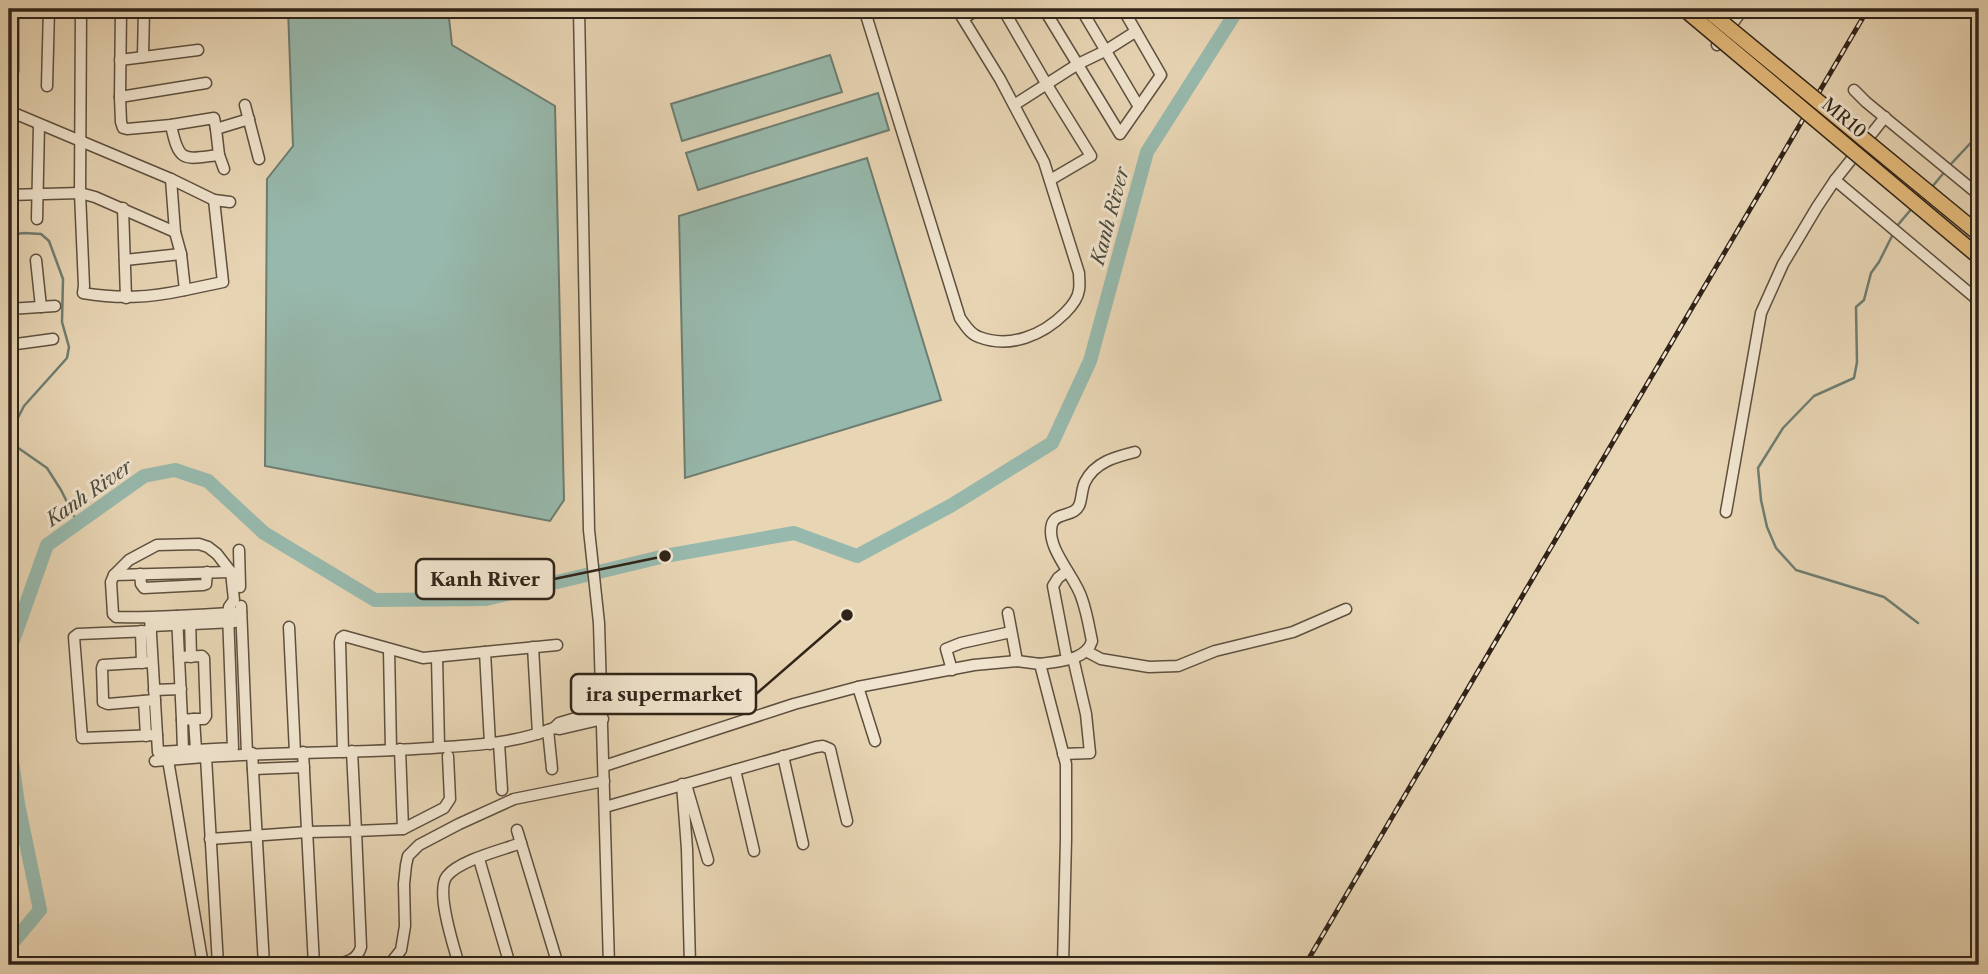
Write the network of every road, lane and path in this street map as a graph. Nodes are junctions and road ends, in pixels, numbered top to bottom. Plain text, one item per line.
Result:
1 (13, 9) edge
2 (49, 9) edge
3 (81, 9) edge
4 (121, 9) edge
5 (144, 9) edge
6 (579, 9) edge
7 (980, 9) edge
8 (1003, 9) edge
9 (1044, 9) edge
10 (1081, 9) edge
11 (1123, 9) edge
12 (1684, 9) edge
13 (1706, 9) edge
14 (1743, 9) edge
15 (960, 13) edge
16 (866, 15) dead end
17 (1135, 32) junction
18 (1717, 45) dead end
19 (198, 50) dead end
20 (1105, 51) junction
21 (143, 57) junction
22 (120, 60) junction
23 (1078, 64) junction
24 (13, 71) dead end
25 (206, 83) dead end
26 (1047, 85) junction
27 (47, 86) dead end
28 (1854, 90) dead end
29 (120, 97) junction
30 (245, 105) dead end
31 (1014, 105) junction
32 (1139, 107) junction
33 (9, 111) edge
34 (1885, 117) junction
35 (249, 119) junction
36 (39, 125) junction
37 (171, 125) junction
38 (216, 129) junction
39 (81, 142) junction
40 (219, 155) junction
41 (259, 159) dead end
42 (224, 169) dead end
43 (171, 179) junction
44 (1051, 180) junction
45 (1835, 180) junction
46 (80, 193) junction
47 (1979, 194) edge
48 (9, 195) edge
49 (37, 195) junction
50 (214, 200) junction
51 (230, 202) dead end
52 (123, 208) junction
53 (37, 219) dead end
54 (175, 232) junction
55 (1979, 234) edge
56 (181, 254) junction
57 (1979, 257) edge
58 (36, 260) dead end
59 (125, 260) junction
60 (185, 290) junction
61 (126, 298) junction
62 (1979, 301) edge
63 (55, 306) dead end
64 (41, 307) junction
65 (9, 309) edge
66 (53, 339) dead end
67 (9, 345) edge
68 (1135, 453) dead end
69 (1726, 512) dead end
70 (239, 550) dead end
71 (1067, 570) junction
72 (231, 572) junction
73 (114, 575) junction
74 (1346, 609) dead end
75 (1007, 613) dead end
76 (241, 617) junction
77 (228, 618) junction
78 (190, 620) junction
79 (177, 621) junction
80 (148, 626) junction
81 (289, 626) dead end
82 (1011, 632) junction
83 (557, 645) dead end
84 (533, 647) junction
85 (389, 649) junction
86 (1086, 651) junction
87 (485, 652) junction
88 (179, 657) junction
89 (191, 657) junction
90 (437, 657) junction
91 (1070, 659) junction
92 (1017, 661) junction
93 (147, 663) junction
94 (1040, 664) junction
95 (952, 670) junction
96 (858, 687) junction
97 (181, 689) junction
98 (151, 697) junction
99 (603, 715) junction
100 (194, 719) junction
101 (182, 720) junction
102 (547, 731) junction
103 (151, 735) junction
104 (875, 741) dead end
105 (494, 744) junction
106 (439, 747) junction
107 (196, 750) junction
108 (396, 750) junction
109 (183, 751) junction
110 (299, 752) junction
111 (347, 752) junction
112 (250, 754) junction
113 (1063, 754) junction
114 (448, 756) dead end
115 (783, 756) junction
116 (206, 757) junction
117 (169, 760) junction
118 (156, 761) dead end
119 (604, 766) junction
120 (304, 767) junction
121 (253, 769) junction
122 (552, 769) dead end
123 (735, 770) junction
124 (604, 781) junction
125 (684, 784) junction
126 (502, 790) dead end
127 (605, 807) junction
128 (847, 821) dead end
129 (403, 829) junction
130 (517, 830) dead end
131 (356, 831) junction
132 (307, 832) junction
133 (257, 835) junction
134 (210, 839) junction
135 (521, 843) junction
136 (803, 844) dead end
137 (754, 851) dead end
138 (479, 859) junction
139 (708, 860) dead end
140 (204, 965) edge
141 (218, 965) edge
142 (264, 965) edge
143 (314, 965) edge
144 (334, 965) edge
145 (389, 965) edge
146 (459, 965) edge
147 (510, 965) edge
148 (558, 965) edge
149 (608, 965) edge
150 (690, 965) edge
151 (1063, 965) edge

1 - 24 street
2 - 27 street
3 - 39 street
4 - 22 street
5 - 21 street
6 - 99 street
7 - 15 street
8 - 26 street
9 - 23 street
10 - 20 street
11 - 17 street
12 - 57 main road, MR10, bridge
13 - 55 main road, MR10, bridge
14 - 18 street
15 - 31 street
16 - 44 street
17 - 20 street
17 - 32 street
19 - 21 street
20 - 23 street
20 - 32 street
21 - 22 street
22 - 29 street
23 - 26 street
23 - 32 street
25 - 29 street
26 - 31 street
26 - 44 street
28 - 34 street
29 - 37 street
30 - 35 street
31 - 44 street
33 - 36 street
34 - 45 street
34 - 47 street
35 - 38 street
35 - 41 street
36 - 39 street
36 - 49 street
37 - 38 street
37 - 40 street
38 - 40 street
39 - 43 street
39 - 46 street
40 - 42 street
43 - 50 street
43 - 54 street
45 - 62 street
45 - 69 street
46 - 49 street
46 - 52 street
46 - 61 street
48 - 49 street
49 - 53 street
50 - 51 street
50 - 60 street
52 - 54 street
52 - 59 street
54 - 56 street
56 - 59 street
56 - 60 street
58 - 64 street
59 - 61 street
60 - 61 street
63 - 64 street
64 - 65 street
66 - 67 street
68 - 71 street
70 - 76 street
71 - 86 street
71 - 91 street
72 - 73 street
72 - 73 street
72 - 77 street
73 - 80 street
74 - 86 street
75 - 82 street
76 - 77 street
76 - 112 street
77 - 78 street
77 - 107 street
78 - 79 street
78 - 89 street
79 - 80 street
79 - 88 street
80 - 93 street
80 - 103 street
81 - 110 street
82 - 92 street
82 - 95 street
83 - 84 street
84 - 87 street
84 - 102 street
85 - 90 street
85 - 108 street
85 - 111 street
86 - 91 street
87 - 90 street
87 - 105 street
88 - 89 street
88 - 97 street
89 - 100 street
90 - 106 street
91 - 94 street
91 - 113 street
92 - 94 street
92 - 95 street
93 - 98 street
93 - 98 street
94 - 113 street
95 - 96 street
96 - 104 street
96 - 119 street
97 - 98 street
97 - 101 street
98 - 103 street
99 - 102 street
99 - 119 street
100 - 101 street
100 - 107 street
101 - 109 street
102 - 105 street
102 - 122 street
103 - 109 street
105 - 106 street
105 - 126 street
106 - 108 street
107 - 109 street
108 - 111 street
108 - 129 street
110 - 111 street
110 - 112 street
110 - 120 street
111 - 131 street
112 - 116 street
112 - 121 street
113 - 151 street
114 - 129 street
115 - 123 street
115 - 128 street
115 - 136 street
116 - 117 street
116 - 134 street
117 - 118 street
117 - 140 street
119 - 124 street
120 - 121 street
120 - 132 street
121 - 133 street
123 - 125 street
123 - 137 street
124 - 127 street
124 - 145 street
125 - 127 street
125 - 139 street
125 - 150 street
127 - 149 street
129 - 131 street
130 - 135 street
131 - 132 street
131 - 144 street
132 - 133 street
132 - 143 street
133 - 134 street
133 - 142 street
134 - 141 street
135 - 138 street
135 - 148 street
138 - 146 street
138 - 147 street

